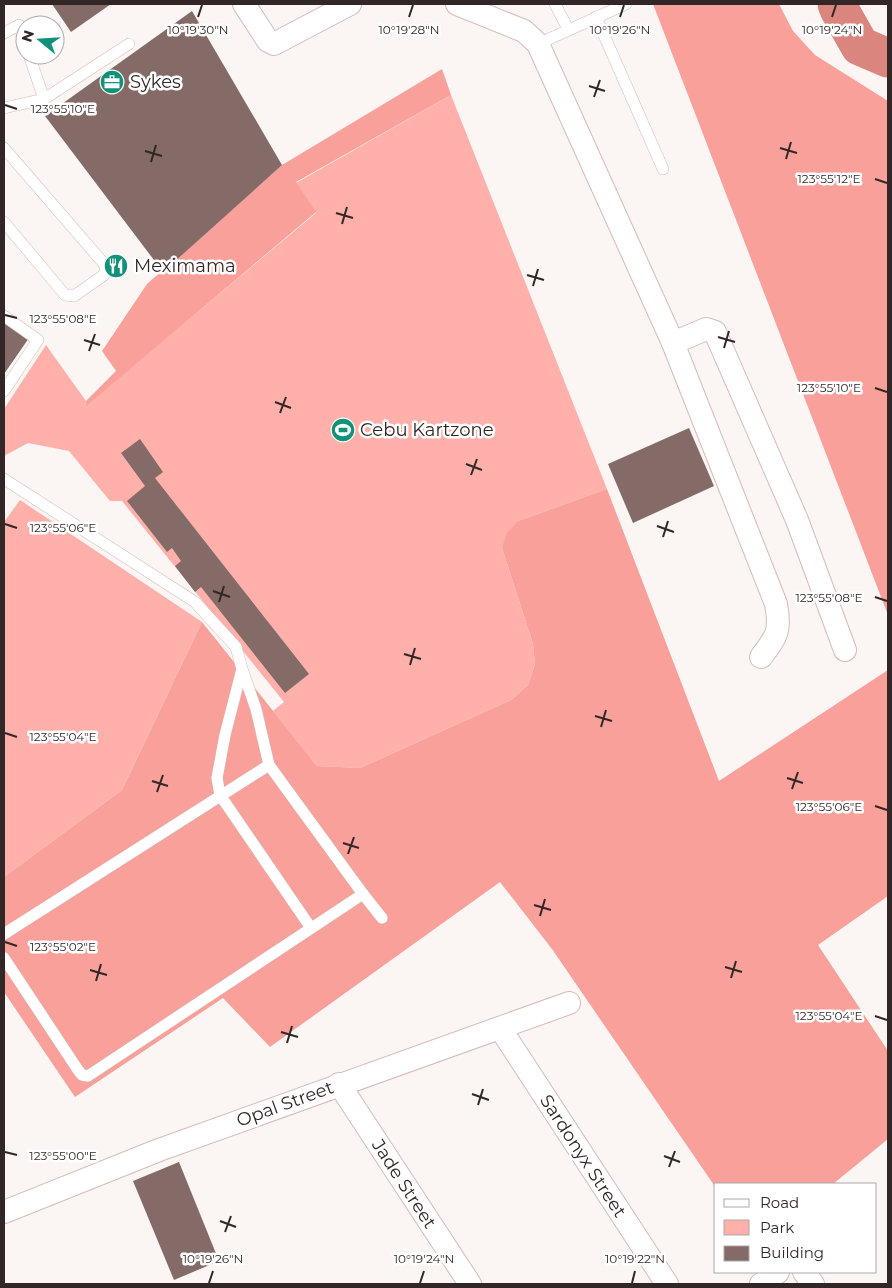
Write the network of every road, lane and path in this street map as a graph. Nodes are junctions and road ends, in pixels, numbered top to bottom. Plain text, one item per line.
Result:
1 (244, 4) edge
2 (350, 4) edge
3 (457, 4) edge
4 (556, 4) edge
5 (626, 4) edge
6 (596, 17) junction
7 (568, 29) junction
8 (129, 44) dead end
9 (538, 44) junction
10 (32, 65) edge
11 (44, 99) junction
12 (4, 108) edge
13 (4, 148) edge
14 (663, 169) dead end
15 (4, 222) edge
16 (4, 316) edge
17 (673, 343) junction
18 (4, 391) edge
19 (4, 479) edge
20 (845, 650) dead end
21 (761, 657) dead end
22 (242, 669) junction
23 (269, 765) junction
24 (220, 795) junction
25 (363, 894) junction
26 (382, 918) dead end
27 (311, 928) junction
28 (4, 934) edge
29 (4, 958) edge
30 (569, 1003) dead end
31 (500, 1028) junction
32 (339, 1084) junction
33 (4, 1212) edge
34 (777, 1273) edge
35 (805, 1273) edge
36 (470, 1284) edge
37 (667, 1284) edge
38 (761, 1284) edge
39 (813, 1284) edge

1 - 2 street
3 - 9 street
4 - 7 lane
5 - 6 lane
6 - 7 lane
6 - 14 lane
7 - 9 lane
8 - 11 lane
9 - 17 street
10 - 11 lane
11 - 12 lane
13 - 15 lane
16 - 18 lane
17 - 20 street
17 - 21 street
19 - 22 lane
22 - 23 lane
22 - 24 lane
23 - 24 lane
23 - 25 lane
24 - 27 lane
24 - 28 lane
25 - 26 lane
25 - 27 lane
27 - 29 lane
30 - 31 street, Opal Street
31 - 32 street, Opal Street
31 - 37 street, Sardonyx Street
32 - 33 street, Opal Street
32 - 36 street, Jade Street
34 - 38 street
35 - 39 street

